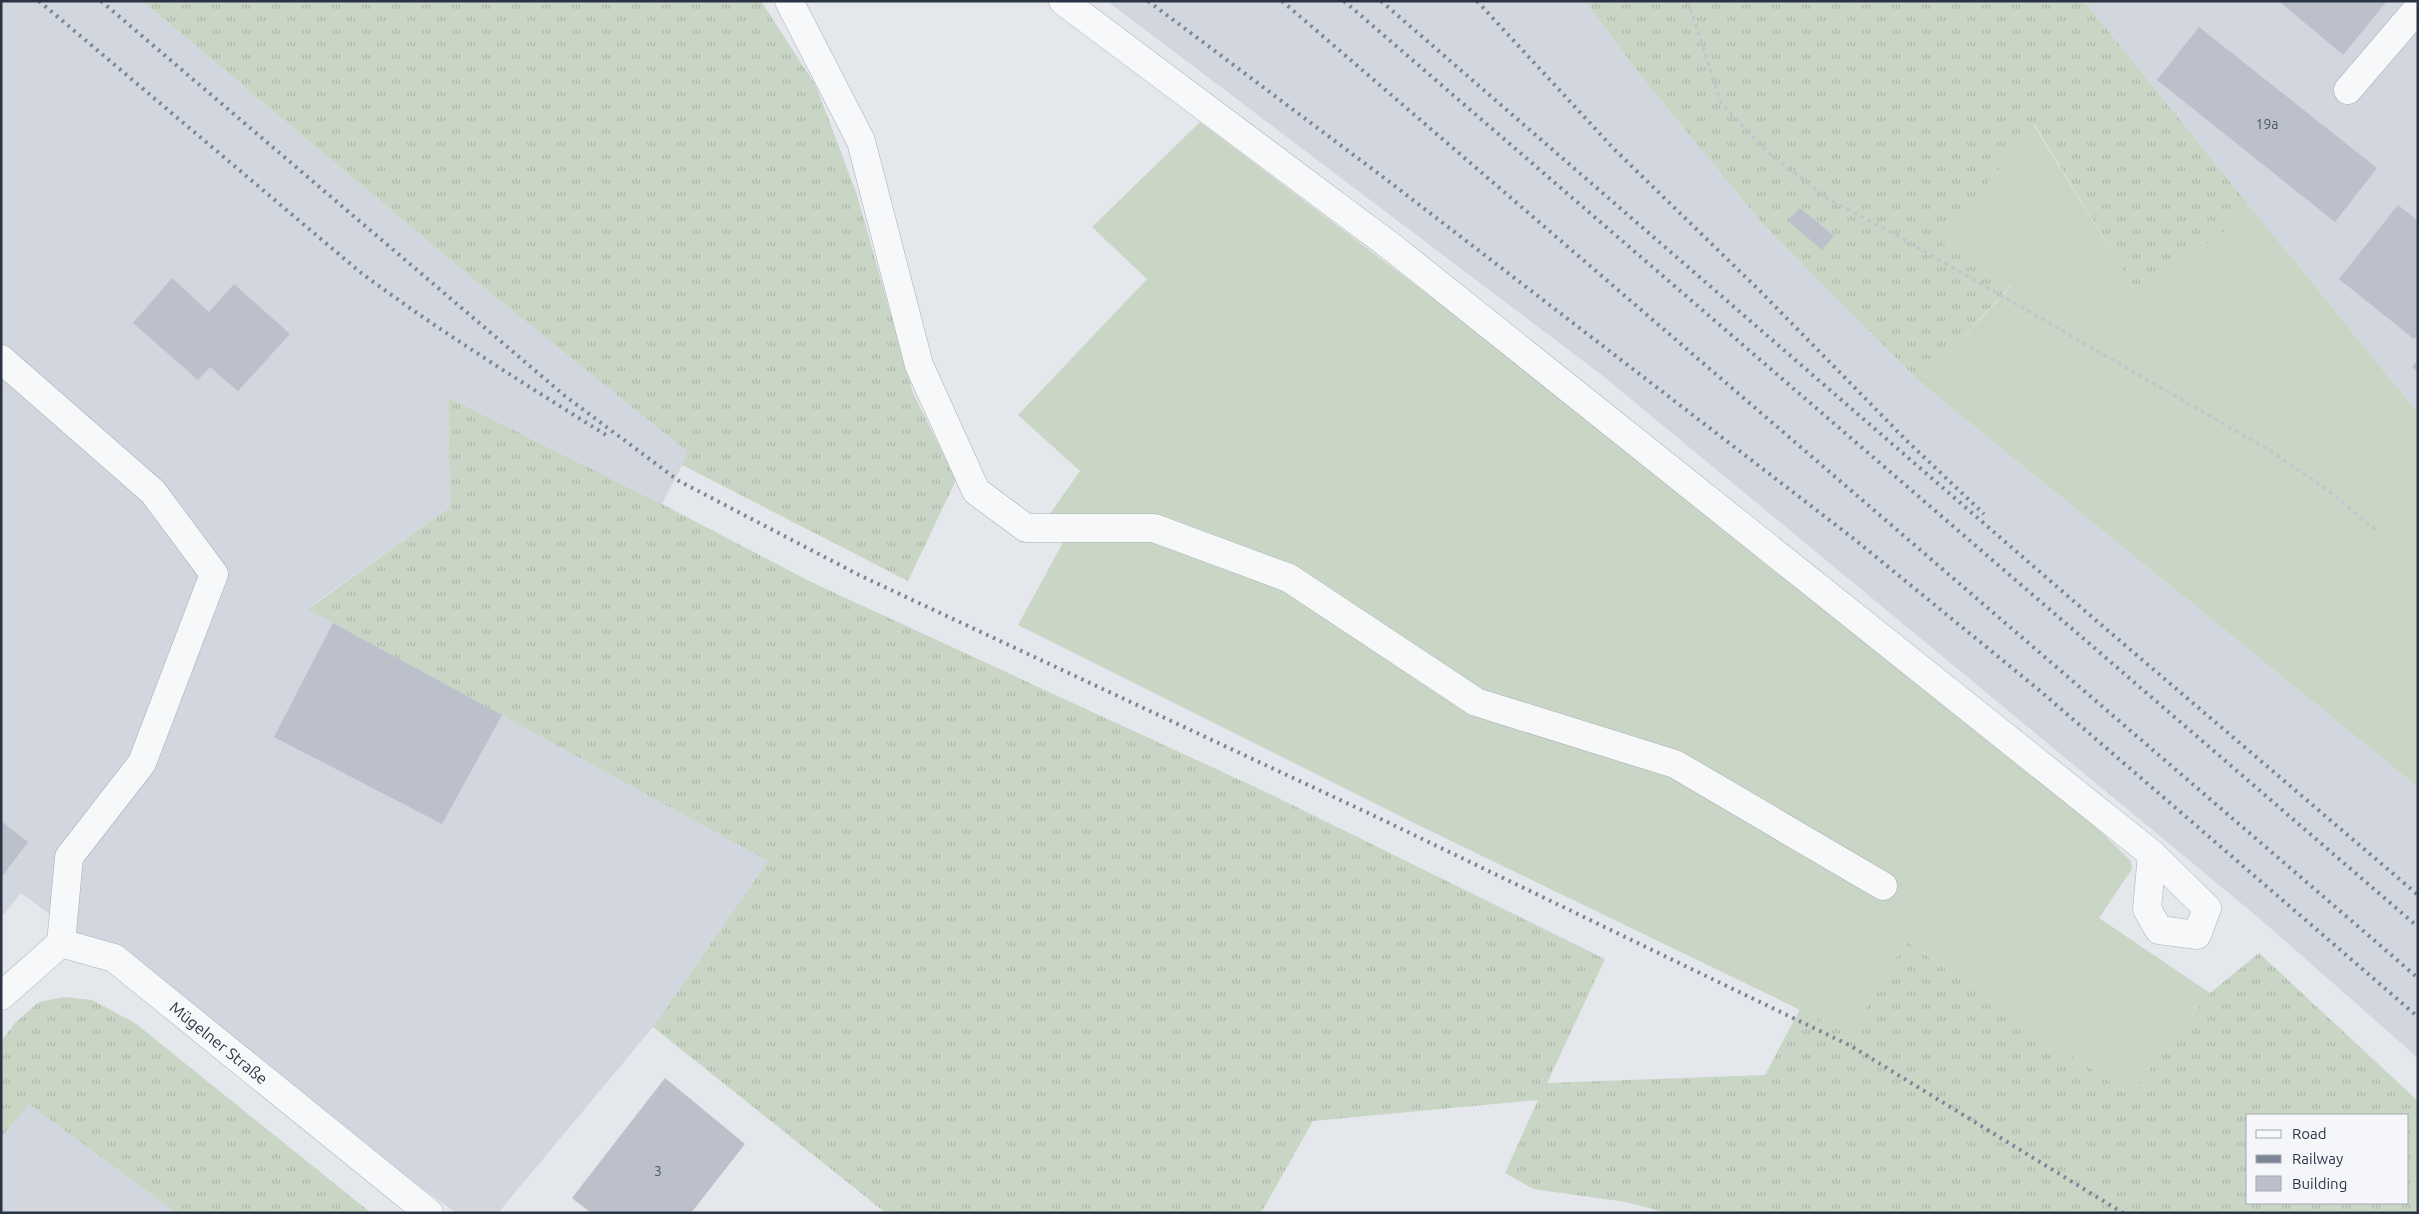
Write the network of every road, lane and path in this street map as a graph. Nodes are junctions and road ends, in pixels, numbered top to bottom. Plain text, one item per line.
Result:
1 (789, 1) edge
2 (1063, 1) edge
3 (1688, 1) edge
4 (2418, 8) edge
5 (2348, 90) dead end
6 (1, 359) edge
7 (2378, 532) dead end
8 (2152, 854) dead end
9 (1883, 886) dead end
10 (61, 943) junction
11 (1, 996) edge
12 (429, 1213) edge

1 - 9 street
2 - 8 street
3 - 7 path
4 - 5 street
6 - 10 street
10 - 11 street
10 - 12 street, Mügelner Straße

